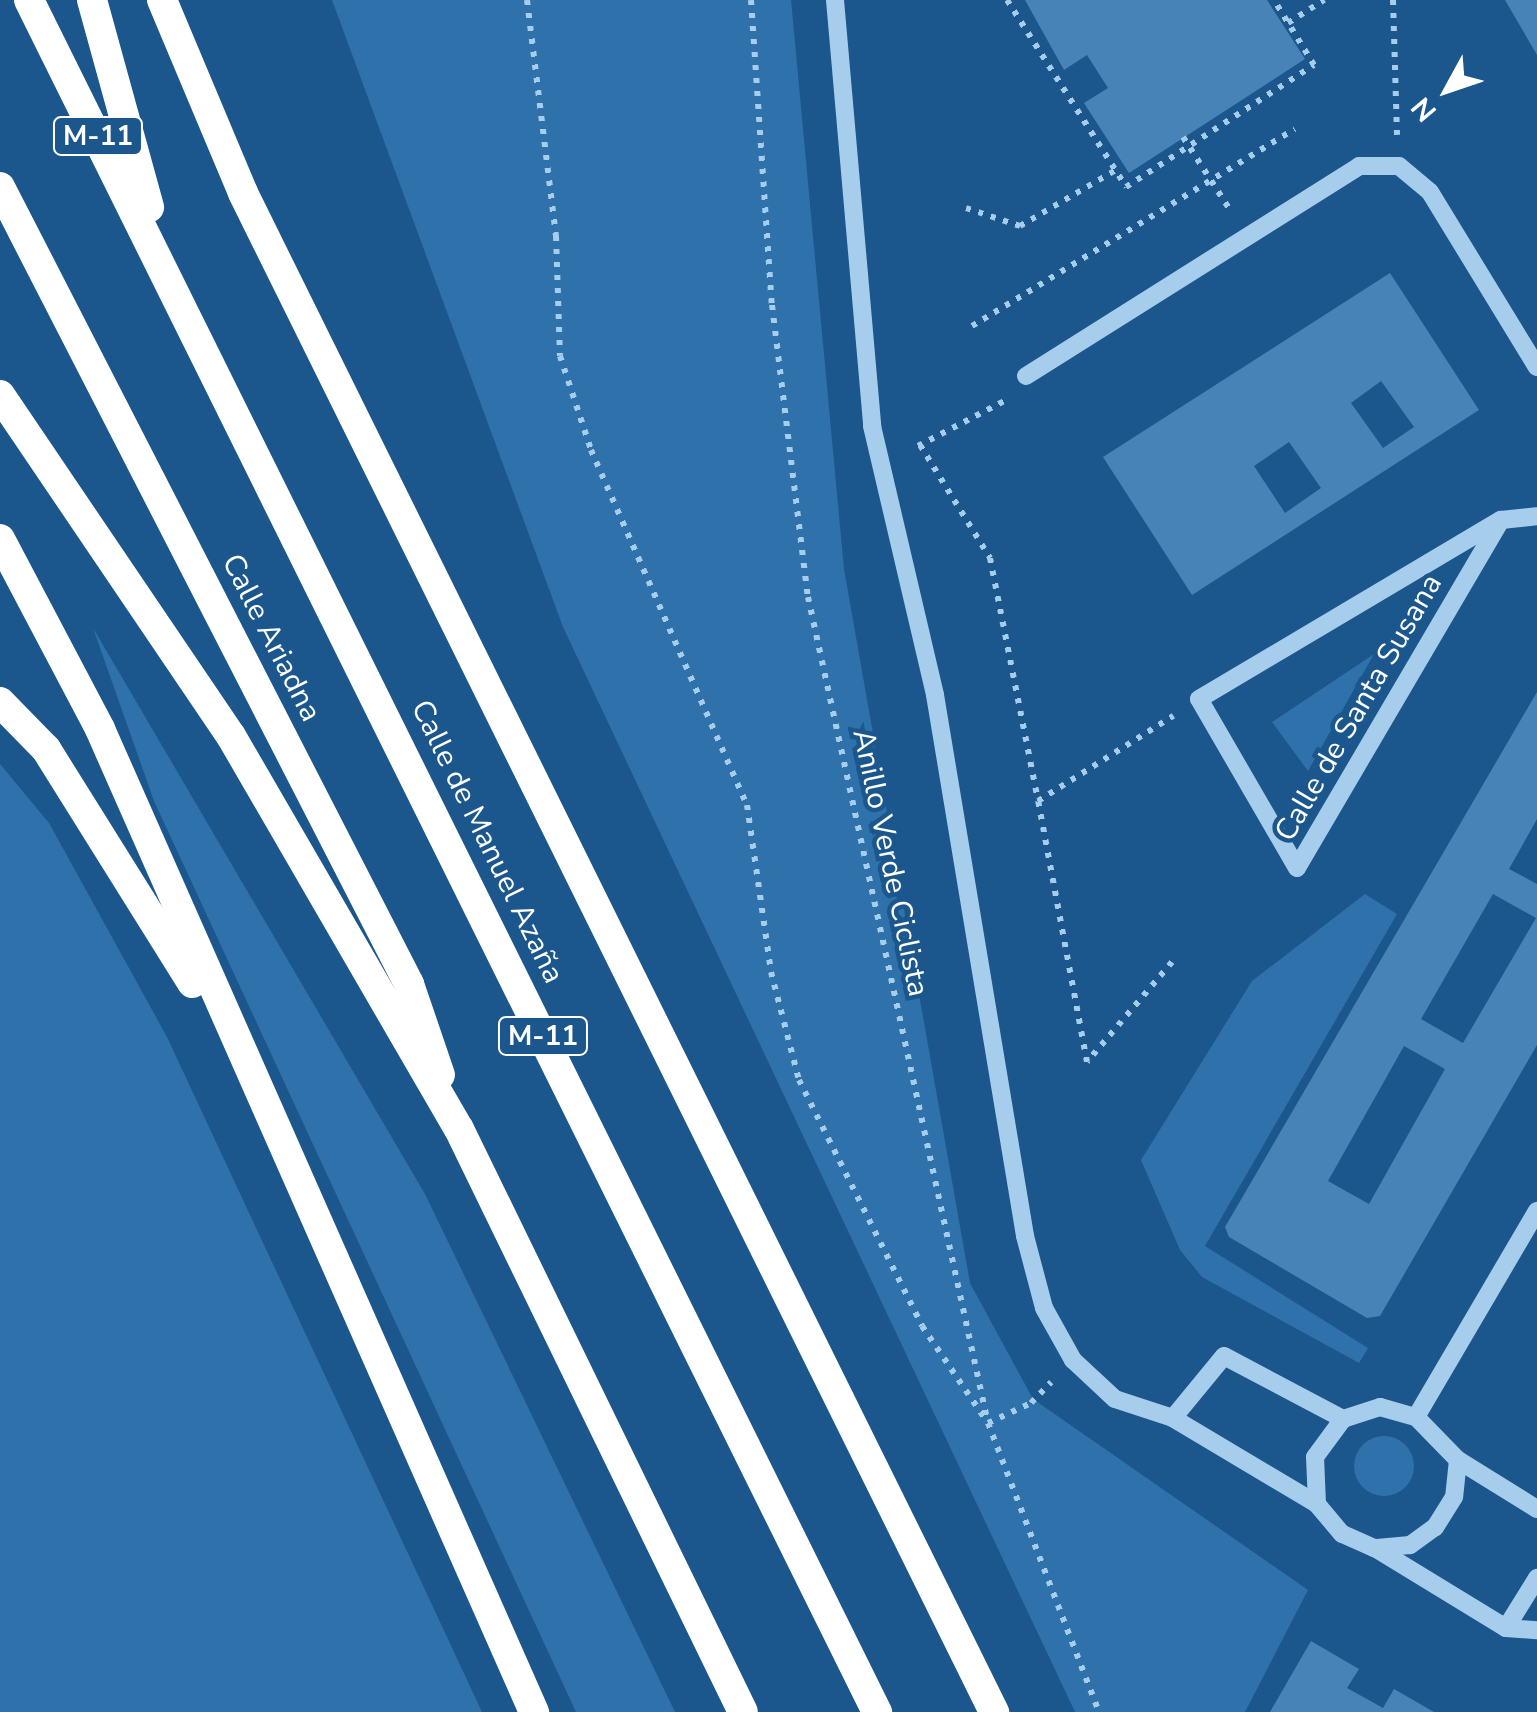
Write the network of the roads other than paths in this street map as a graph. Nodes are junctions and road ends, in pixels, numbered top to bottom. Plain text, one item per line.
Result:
1 (29, 0) edge
2 (92, 0) edge
3 (162, 0) edge
4 (834, 0) edge
5 (0, 188) edge
6 (167, 272) junction
7 (1537, 366) edge
8 (1026, 376) road end
9 (0, 395) edge
10 (1537, 516) edge
11 (1501, 520) junction
12 (0, 539) edge
13 (0, 702) edge
14 (242, 1062) junction
15 (459, 1130) junction
16 (1537, 1211) edge
17 (1416, 1417) junction
18 (1173, 1418) junction
19 (1343, 1418) junction
20 (1458, 1460) junction
21 (1317, 1504) junction
22 (1537, 1509) edge
23 (1374, 1548) junction
24 (1537, 1578) edge
25 (1506, 1628) junction
26 (1537, 1630) edge
27 (534, 1712) edge
28 (743, 1712) edge
29 (877, 1712) edge
30 (994, 1712) edge

1 - 6 highway, M-11
2 - 6 highway
3 - 30 highway
4 - 18 street
5 - 15 highway, Calle Ariadna
6 - 29 highway, Calle de Manuel Azaña / M-11
7 - 8 street
9 - 15 highway
10 - 11 street, Calle de Santa Susana
11 - 11 street, Calle de Santa Susana
12 - 14 highway
13 - 14 highway
14 - 27 highway
15 - 28 highway
16 - 17 street
17 - 19 street
17 - 20 street
18 - 19 street
18 - 21 street
19 - 21 street
20 - 22 street
20 - 23 street
21 - 23 street
23 - 25 street
24 - 25 street
25 - 26 street

